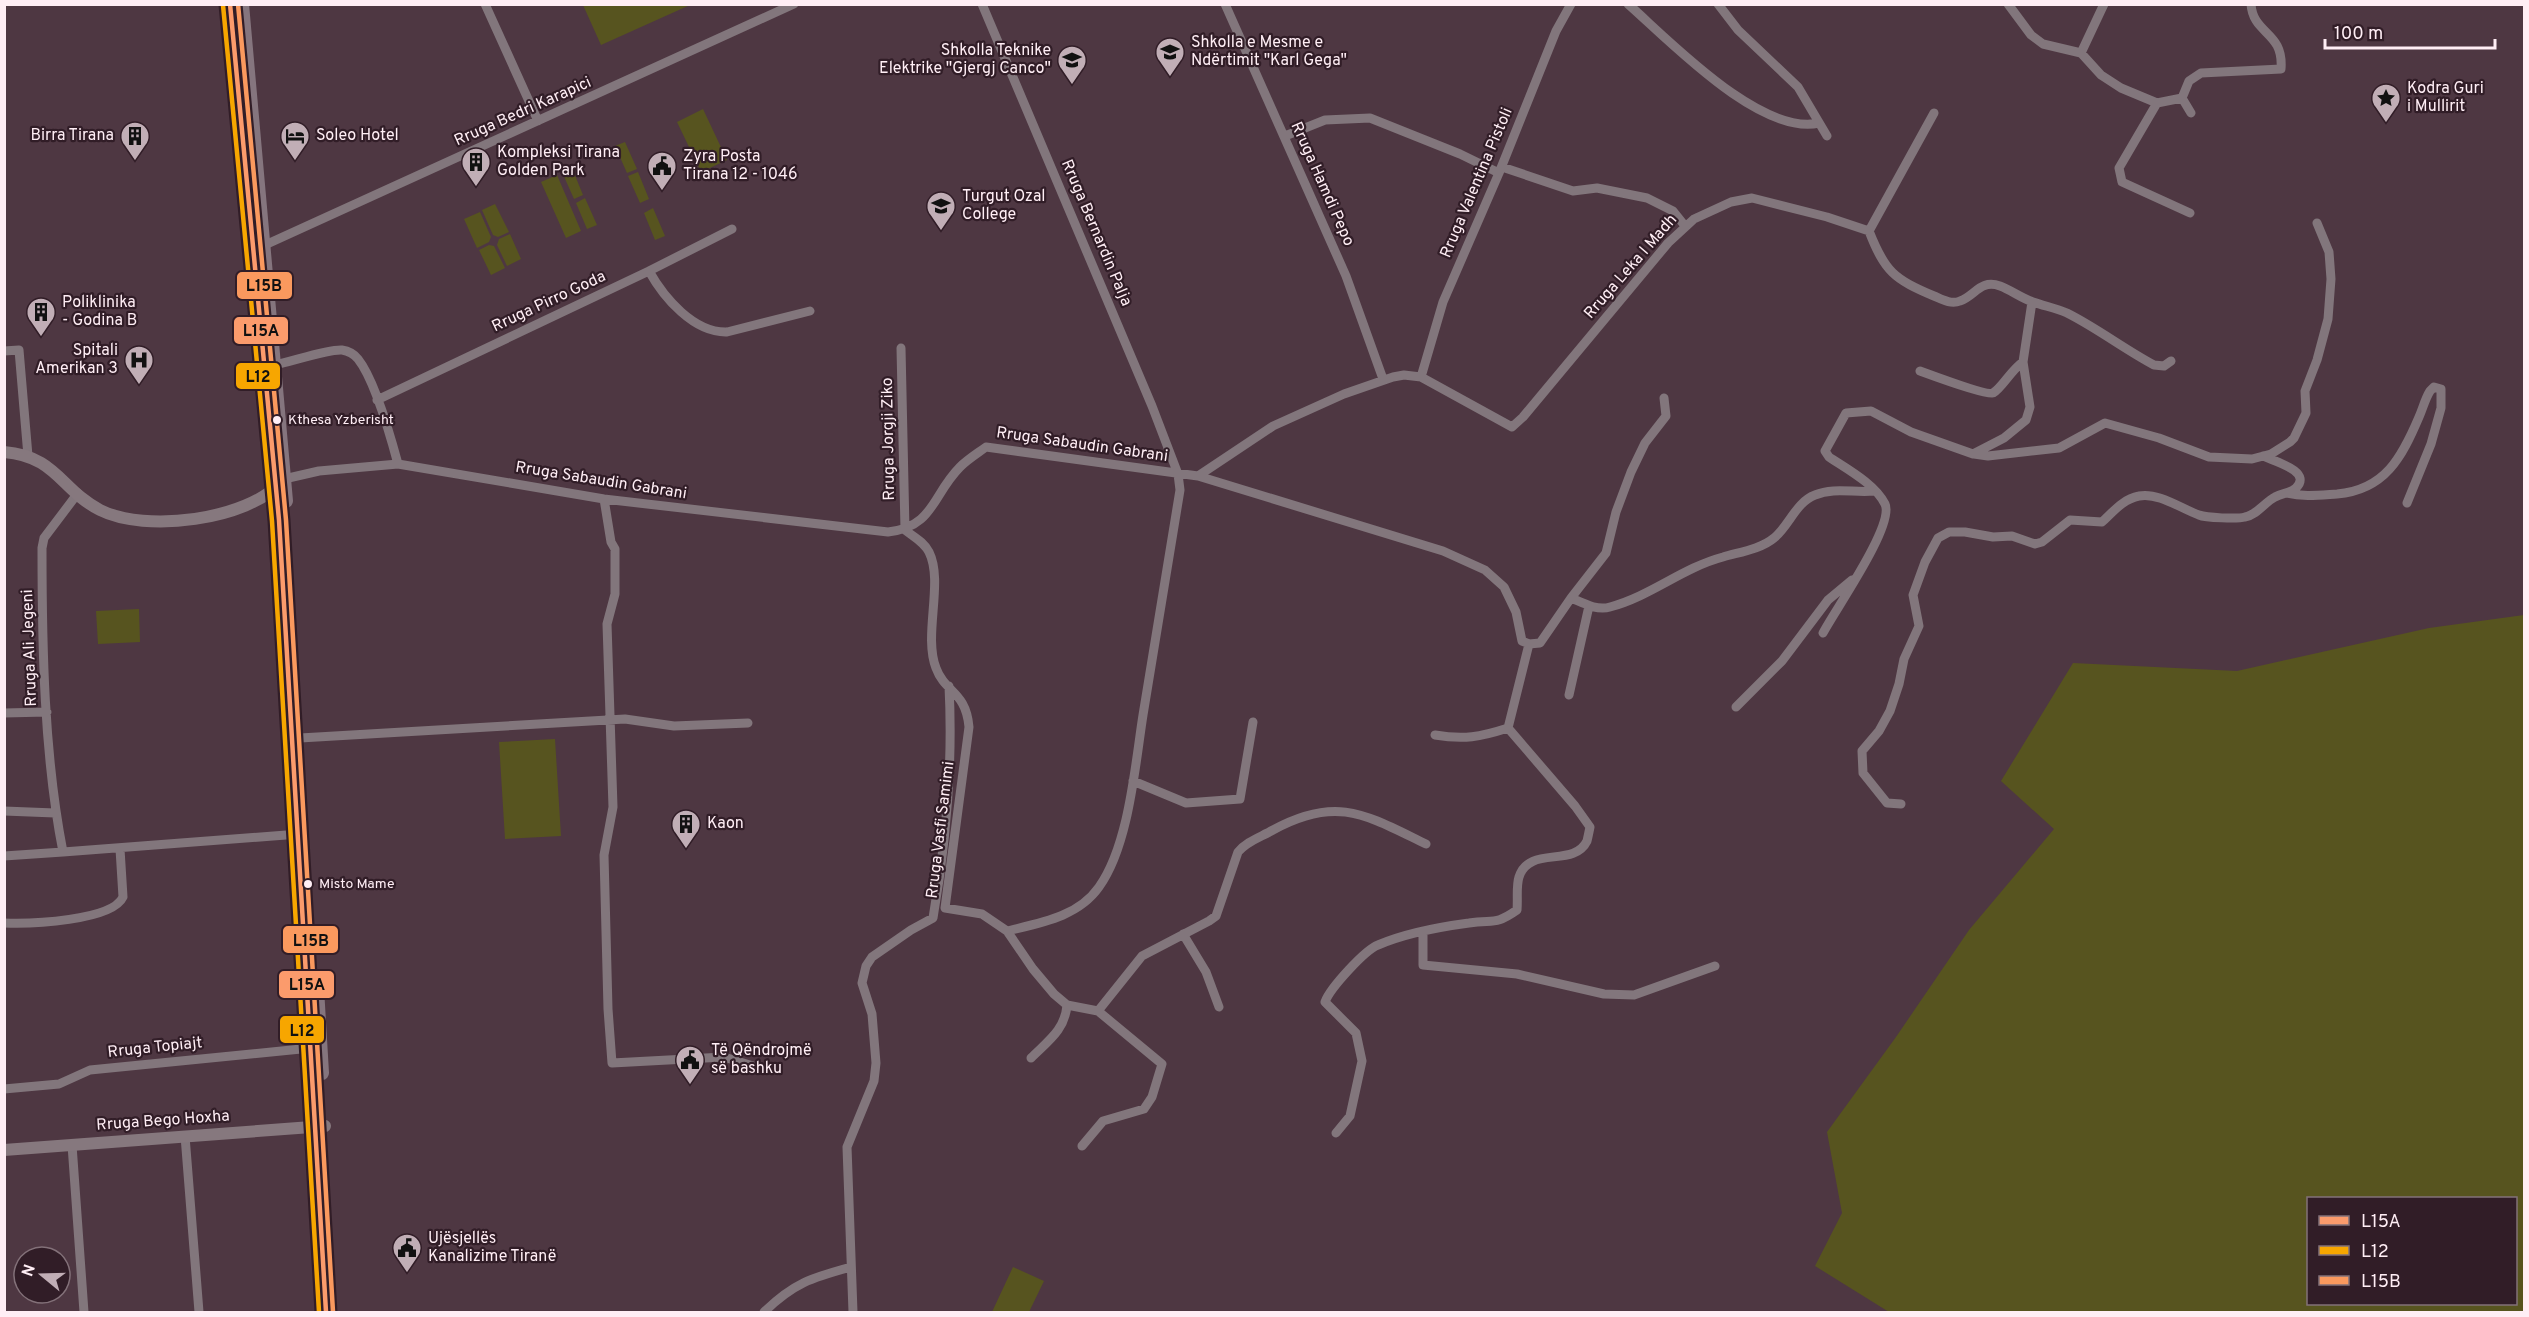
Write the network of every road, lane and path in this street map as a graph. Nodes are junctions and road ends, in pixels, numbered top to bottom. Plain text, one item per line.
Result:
1 (230, 4) edge
2 (242, 4) edge
3 (485, 4) edge
4 (794, 4) edge
5 (982, 4) edge
6 (1225, 4) edge
7 (1571, 4) edge
8 (1628, 4) edge
9 (1718, 4) edge
10 (2008, 4) edge
11 (2104, 4) edge
12 (2251, 4) edge
13 (2081, 53) junction
14 (2182, 98) junction
15 (2157, 103) junction
16 (1934, 113) dead end
17 (2191, 113) dead end
18 (538, 121) junction
19 (1819, 123) junction
20 (1285, 136) junction
21 (1827, 136) dead end
22 (1500, 170) junction
23 (2190, 213) dead end
24 (2317, 223) dead end
25 (1685, 226) junction
26 (732, 230) dead end
27 (1869, 231) junction
28 (265, 245) junction
29 (649, 272) junction
30 (2032, 302) junction
31 (810, 311) dead end
32 (901, 348) dead end
33 (4, 351) edge
34 (2171, 361) dead end
35 (2023, 362) junction
36 (274, 365) junction
37 (1920, 371) dead end
38 (1421, 377) junction
39 (1383, 379) junction
40 (1664, 398) dead end
41 (377, 400) junction
42 (4, 452) edge
43 (1973, 454) junction
44 (28, 456) junction
45 (2264, 456) junction
46 (398, 464) junction
47 (1178, 474) junction
48 (1198, 476) junction
49 (280, 484) junction
50 (1874, 491) junction
51 (78, 493) junction
52 (2286, 493) junction
53 (604, 499) junction
54 (2407, 503) dead end
55 (905, 530) junction
56 (1854, 579) junction
57 (1571, 598) junction
58 (1589, 606) junction
59 (1823, 633) dead end
60 (1529, 644) junction
61 (949, 686) junction
62 (1569, 695) dead end
63 (1736, 707) dead end
64 (47, 712) junction
65 (4, 713) edge
66 (609, 720) junction
67 (1253, 722) dead end
68 (748, 723) dead end
69 (1508, 729) junction
70 (1435, 735) dead end
71 (300, 738) junction
72 (1133, 781) junction
73 (1901, 804) dead end
74 (4, 811) edge
75 (55, 813) junction
76 (298, 834) junction
77 (1426, 844) dead end
78 (120, 849) junction
79 (63, 852) junction
80 (4, 856) edge
81 (4, 923) edge
82 (1007, 931) junction
83 (1424, 932) junction
84 (1183, 934) junction
85 (1715, 966) dead end
86 (1067, 1005) junction
87 (1219, 1007) dead end
88 (1098, 1011) junction
89 (311, 1048) junction
90 (1031, 1058) dead end
91 (753, 1066) dead end
92 (4, 1089) edge
93 (320, 1126) junction
94 (1336, 1133) dead end
95 (185, 1136) junction
96 (72, 1144) junction
97 (1082, 1146) dead end
98 (4, 1150) edge
99 (851, 1267) junction
100 (84, 1312) edge
101 (199, 1312) edge
102 (326, 1312) edge
103 (335, 1312) edge
104 (764, 1312) edge
105 (853, 1312) edge

1 - 49 main road
2 - 28 main road
3 - 18 street
4 - 18 street, Rruga Bedri Karapici
5 - 47 street, Rruga Bernardin Palja
6 - 20 street, Rruga Hamdi Pepo
7 - 22 street, Rruga Valentina Pistoli
8 - 19 street
9 - 19 street
10 - 13 street
11 - 13 street
12 - 14 street
13 - 15 street
14 - 15 street
14 - 17 street
15 - 23 street
16 - 27 street
18 - 28 street, Rruga Bedri Karapici
19 - 21 street
20 - 22 street
20 - 39 street, Rruga Hamdi Pepo
22 - 25 street
22 - 38 street, Rruga Valentina Pistoli
24 - 45 street
25 - 27 street, Rruga Leka I Madh
25 - 38 street, Rruga Leka I Madh
26 - 29 street, Rruga Pirro Goda
27 - 30 street
28 - 36 main road
29 - 31 street
29 - 41 street, Rruga Pirro Goda
30 - 34 street
30 - 35 street
32 - 55 street, Rruga Jorgji Ziko
33 - 44 street
35 - 37 street
35 - 43 street
36 - 41 street
36 - 49 main road
38 - 39 street, Rruga Leka I Madh
39 - 48 street, Rruga Leka I Madh
40 - 57 street
41 - 46 street
42 - 44 street
43 - 45 street
43 - 50 street
44 - 51 street
45 - 52 street
46 - 49 street, Rruga Sabaudin Gabrani
46 - 53 street, Rruga Sabaudin Gabrani
47 - 48 street, Rruga Sabaudin Gabrani
47 - 55 street, Rruga Sabaudin Gabrani
47 - 72 street
48 - 60 street, Rruga Sabaudin Gabrani
49 - 51 street
49 - 71 main road
49 - 76 main road
50 - 56 street
50 - 58 street
51 - 64 street, Rruga Ali Jegeni
52 - 54 street
52 - 73 street
53 - 55 street, Rruga Sabaudin Gabrani
53 - 66 street
55 - 61 street
56 - 59 street
56 - 63 street
57 - 58 street
57 - 60 street
58 - 62 street
60 - 69 street
61 - 82 street, Rruga Vasfi Samimi
61 - 99 street
64 - 65 street
64 - 75 street, Rruga Ali Jegeni
66 - 68 street
66 - 71 street
66 - 91 street
67 - 72 street
69 - 70 street
69 - 83 street
71 - 93 main road
72 - 82 street
74 - 75 street
75 - 79 street, Rruga Ali Jegeni
76 - 78 street
76 - 89 main road
77 - 84 street
78 - 79 street
78 - 81 street
79 - 80 street
82 - 86 street, Rruga Vasfi Samimi
83 - 85 street
83 - 94 street
84 - 87 street
84 - 88 street
86 - 88 street
86 - 90 street
88 - 97 street
89 - 92 street, Rruga Topiajt
89 - 93 main road
93 - 95 street, Rruga Bego Hoxha
93 - 102 main road
93 - 103 main road
95 - 96 street, Rruga Bego Hoxha
95 - 101 street
96 - 98 street, Rruga Bego Hoxha
96 - 100 street
99 - 104 street
99 - 105 street

